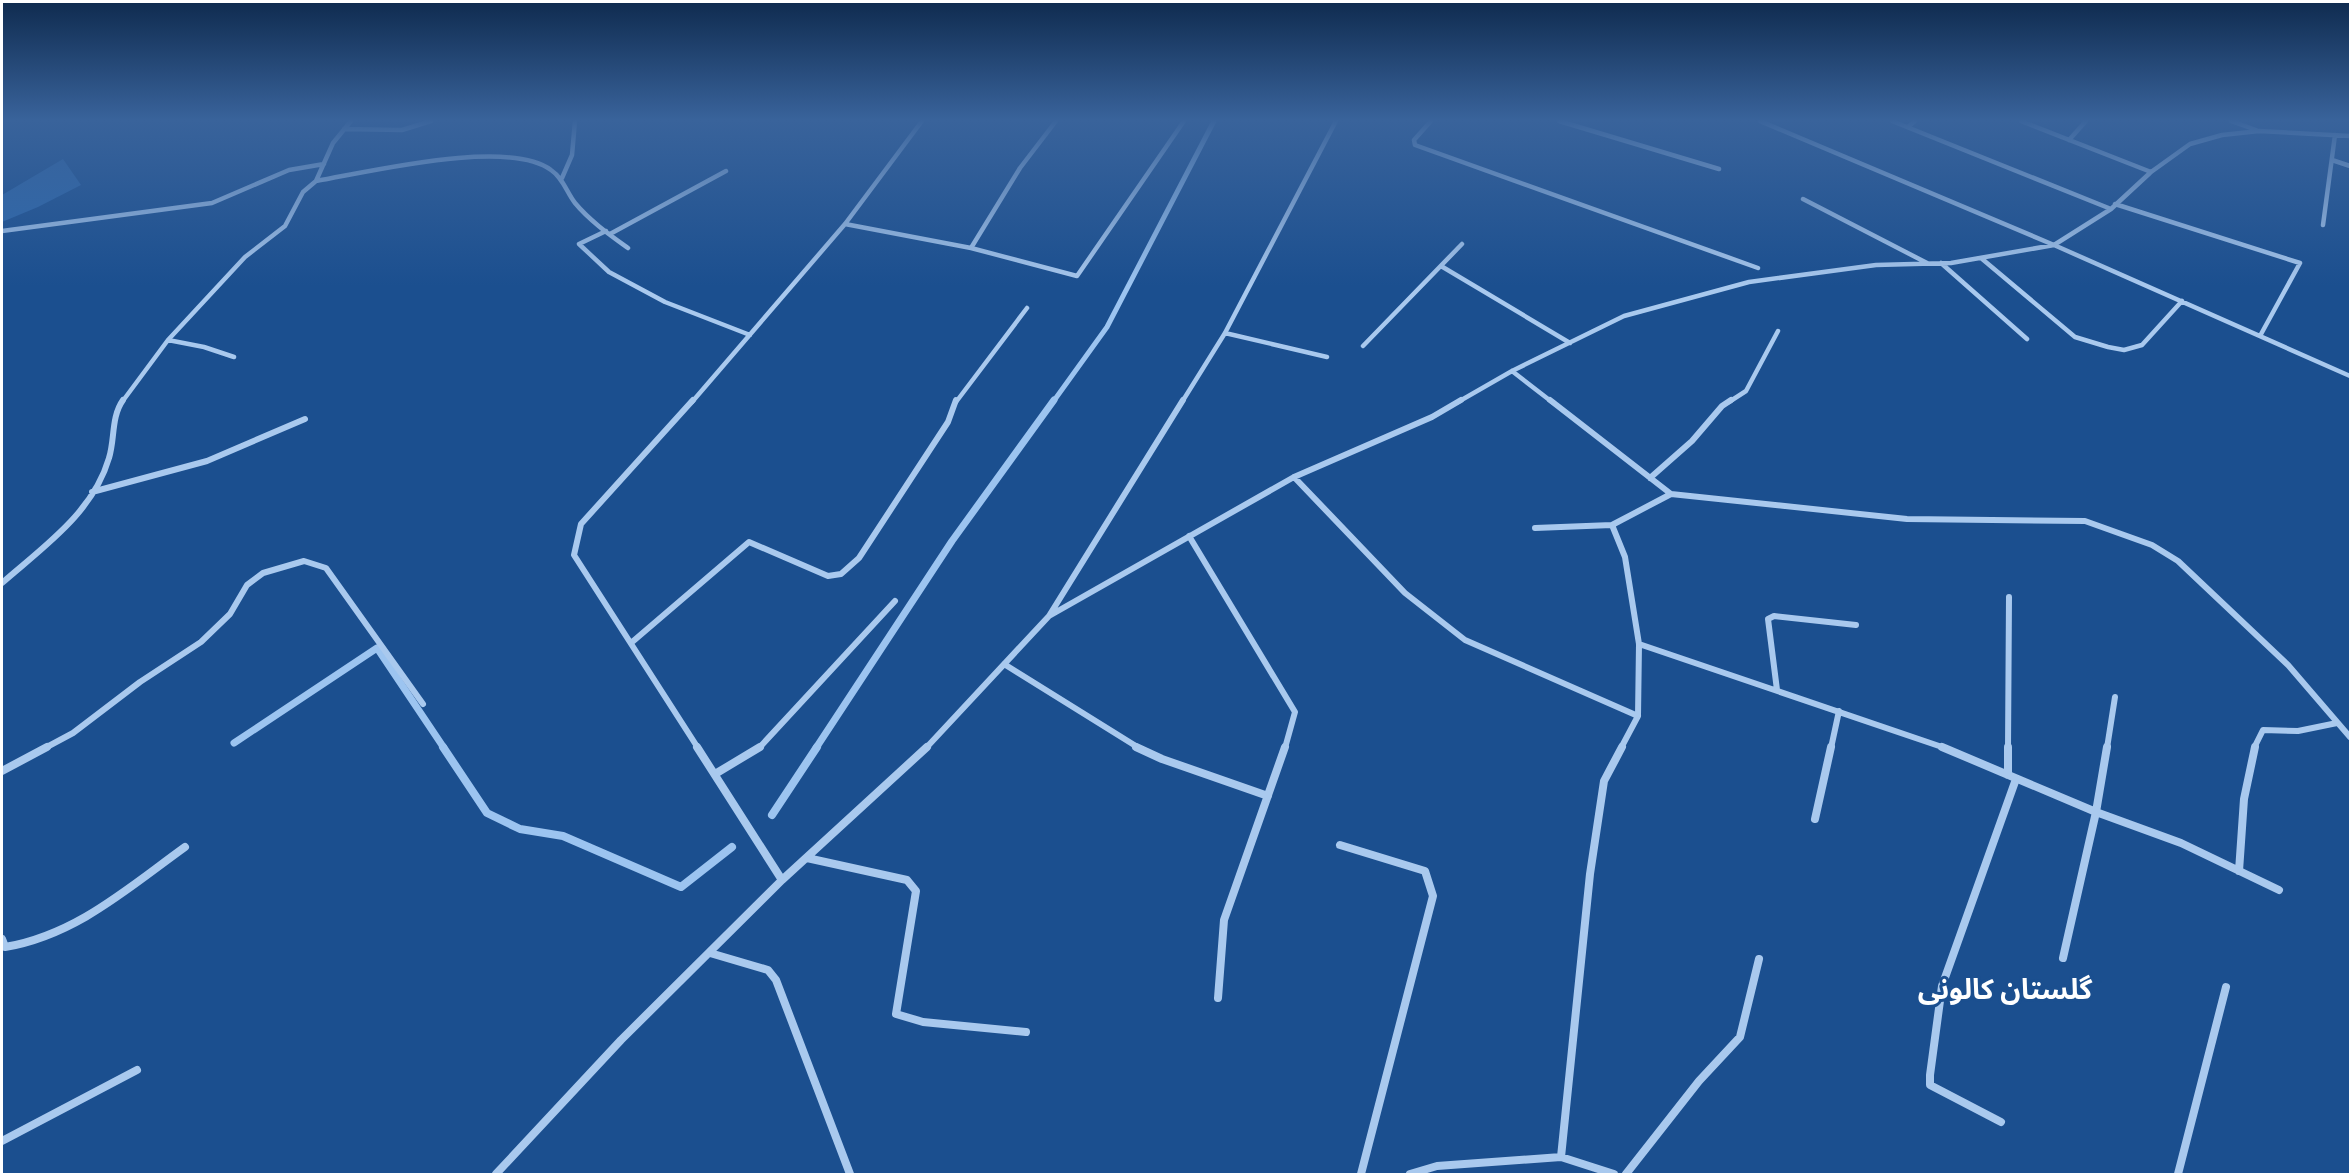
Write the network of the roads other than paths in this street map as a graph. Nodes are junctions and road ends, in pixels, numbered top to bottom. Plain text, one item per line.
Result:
1 (275, 176) edge
2 (318, 176) edge
3 (350, 176) edge
4 (559, 176) edge
5 (717, 176) edge
6 (881, 176) edge
7 (1015, 176) edge
8 (1146, 176) edge
9 (1307, 176) edge
10 (1501, 176) edge
11 (1890, 176) edge
12 (2035, 176) edge
13 (2147, 176) edge
14 (2330, 176) edge
15 (562, 178) joint
16 (316, 181) junction
17 (1803, 199) dead end
18 (2113, 206) junction
19 (845, 224) junction
20 (2323, 225) dead end
21 (2, 231) edge
22 (608, 232) junction
23 (1462, 244) dead end
24 (2054, 245) junction
25 (628, 248) dead end
26 (971, 248) junction
27 (1981, 258) junction
28 (1941, 263) junction
29 (1928, 264) junction
30 (1441, 266) junction
31 (1758, 268) dead end
32 (2182, 301) junction
33 (1027, 308) dead end
34 (1778, 331) dead end
35 (1225, 333) junction
36 (750, 335) junction
37 (2260, 336) junction
38 (2027, 339) dead end
39 (168, 340) junction
40 (1570, 343) junction
41 (1363, 346) dead end
42 (234, 357) dead end
43 (1328, 357) dead end
44 (1512, 371) junction
45 (2350, 376) edge
46 (305, 419) dead end
47 (1294, 477) junction
48 (1650, 478) junction
49 (92, 492) junction
50 (1671, 494) junction
51 (1612, 525) junction
52 (1536, 528) dead end
53 (1189, 536) junction
54 (2, 584) edge
55 (2009, 597) dead end
56 (895, 601) dead end
57 (1049, 616) junction
58 (1856, 625) dead end
59 (631, 643) junction
60 (1639, 644) junction
61 (1004, 664) junction
62 (1777, 690) junction
63 (2115, 698) dead end
64 (423, 704) dead end
65 (1839, 711) junction
66 (1638, 716) junction
67 (2337, 723) junction
68 (2350, 737) edge
69 (2, 771) edge
70 (715, 774) junction
71 (2012, 777) junction
72 (1268, 796) junction
73 (2096, 812) junction
74 (1815, 819) dead end
75 (1340, 845) dead end
76 (185, 847) dead end
77 (807, 858) junction
78 (2239, 871) junction
79 (782, 880) junction
80 (2279, 890) dead end
81 (2, 939) edge
82 (710, 953) junction
83 (2063, 958) dead end
84 (1759, 959) dead end
85 (2226, 987) dead end
86 (1218, 998) dead end
87 (1026, 1032) dead end
88 (137, 1070) dead end
89 (2001, 1122) dead end
90 (2, 1141) edge
91 (1561, 1157) junction
92 (496, 1174) edge
93 (850, 1174) edge
94 (1361, 1174) edge
95 (1410, 1174) edge
96 (1614, 1174) edge
97 (1626, 1174) edge
98 (2178, 1174) edge

1 - 21 street
2 - 16 street
3 - 16 street
4 - 15 street
5 - 22 street
6 - 19 street
7 - 26 street
8 - 26 street
9 - 35 street
10 - 31 street
11 - 24 street
12 - 18 street
13 - 18 street
14 - 20 street
15 - 22 street
16 - 39 street
17 - 29 street
18 - 24 street
18 - 37 street
19 - 26 street
19 - 36 street
22 - 25 street
22 - 36 street
23 - 30 street
24 - 27 street
24 - 32 street
27 - 28 street
27 - 32 street
28 - 29 street
28 - 38 street
29 - 40 street
30 - 40 street
30 - 41 street
32 - 37 street
33 - 59 street
34 - 48 street
35 - 43 street
35 - 57 street
36 - 59 street
37 - 45 street
39 - 42 street
39 - 49 street
40 - 44 street
44 - 47 street
44 - 48 street
46 - 49 street
47 - 53 street
47 - 66 street
48 - 50 street
49 - 54 street
50 - 51 street
50 - 67 street
51 - 52 street
51 - 60 street
53 - 57 street
53 - 72 street
55 - 71 street
56 - 70 street
57 - 61 street
58 - 62 street
59 - 70 street
60 - 62 street
60 - 66 street
61 - 72 street
61 - 77 street
62 - 65 street
63 - 73 street
64 - 69 street
65 - 71 street
65 - 74 street
66 - 91 street
67 - 68 street
67 - 78 street
70 - 79 street
71 - 73 street
71 - 89 street
72 - 86 street
73 - 78 street
73 - 83 street
75 - 94 street
76 - 81 street
77 - 79 street
77 - 87 street
78 - 80 street
79 - 82 street
82 - 92 street
82 - 93 street
84 - 97 street
85 - 98 street
88 - 90 street
91 - 95 street
91 - 96 street

